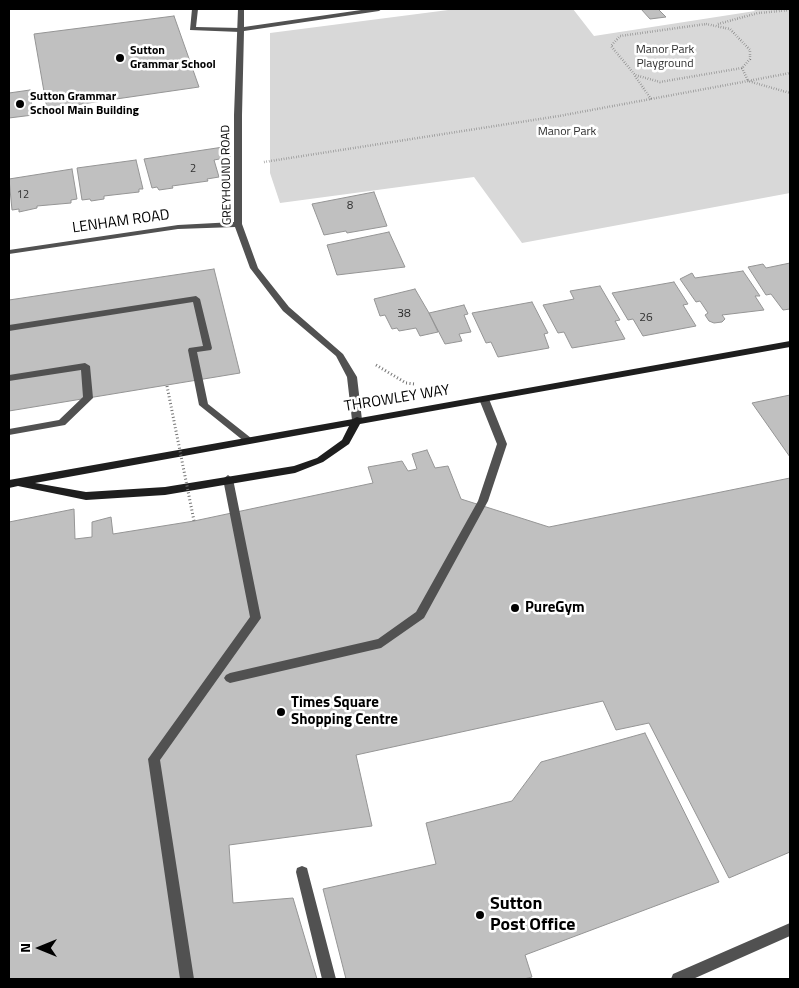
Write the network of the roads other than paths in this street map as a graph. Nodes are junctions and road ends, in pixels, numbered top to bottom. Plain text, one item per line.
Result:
1 (195, 9) edge
2 (241, 9) edge
3 (379, 9) edge
4 (240, 30) junction
5 (238, 224) junction
6 (9, 252) edge
7 (9, 328) edge
8 (790, 344) edge
9 (9, 378) edge
10 (484, 399) junction
11 (357, 420) junction
12 (9, 432) edge
13 (248, 440) junction
14 (228, 479) junction
15 (12, 483) edge
16 (230, 678) dead end
17 (302, 872) dead end
18 (790, 930) edge
19 (187, 979) edge
20 (329, 979) edge
21 (678, 979) edge

1 - 4 street
2 - 4 street, GREYHOUND ROAD
3 - 4 street
4 - 5 street, GREYHOUND ROAD
5 - 6 street, LENHAM ROAD
5 - 11 street, GREYHOUND ROAD
7 - 13 street
8 - 10 main road, THROWLEY WAY
9 - 12 street
10 - 11 main road, THROWLEY WAY
10 - 16 street
11 - 13 main road, THROWLEY WAY
11 - 14 main road
13 - 15 main road, THROWLEY WAY
14 - 15 main road
14 - 19 street
17 - 20 street
18 - 21 street

